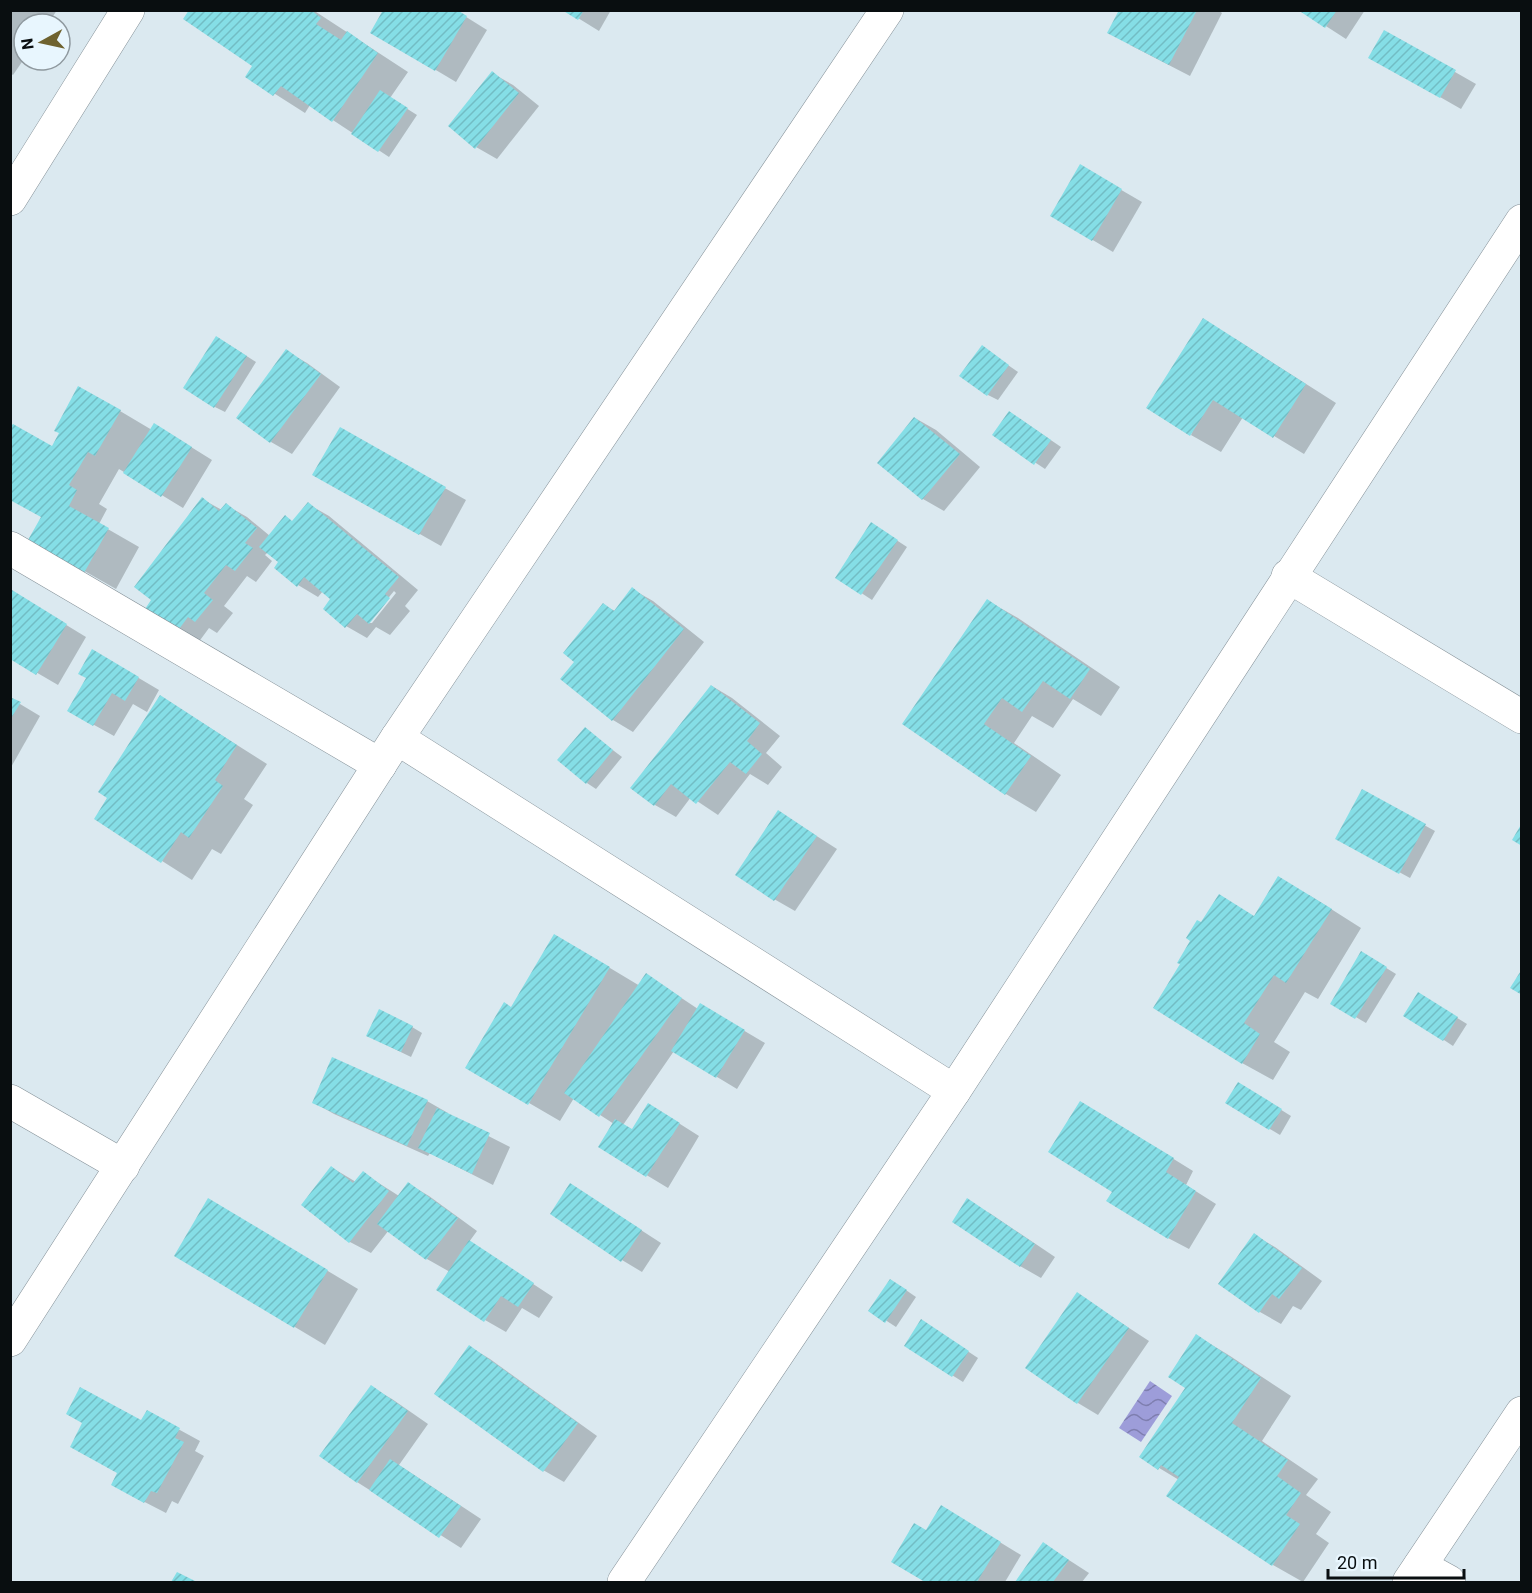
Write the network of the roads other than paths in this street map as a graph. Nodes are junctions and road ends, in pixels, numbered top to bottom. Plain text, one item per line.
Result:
1 (128, 10) edge
2 (887, 10) edge
3 (10, 199) edge
4 (1521, 221) edge
5 (10, 548) edge
6 (1288, 576) junction
7 (1521, 717) edge
8 (389, 752) junction
9 (954, 1091) junction
10 (10, 1101) edge
11 (123, 1166) junction
12 (10, 1340) edge
13 (1521, 1413) edge
14 (1414, 1574) edge
15 (624, 1582) edge
16 (1449, 1582) edge

1 - 3 street
2 - 8 street
4 - 6 street
5 - 8 street
6 - 7 street
6 - 9 street
8 - 9 street
8 - 11 street
9 - 15 street
10 - 11 street
11 - 12 street
13 - 14 street
14 - 16 street

